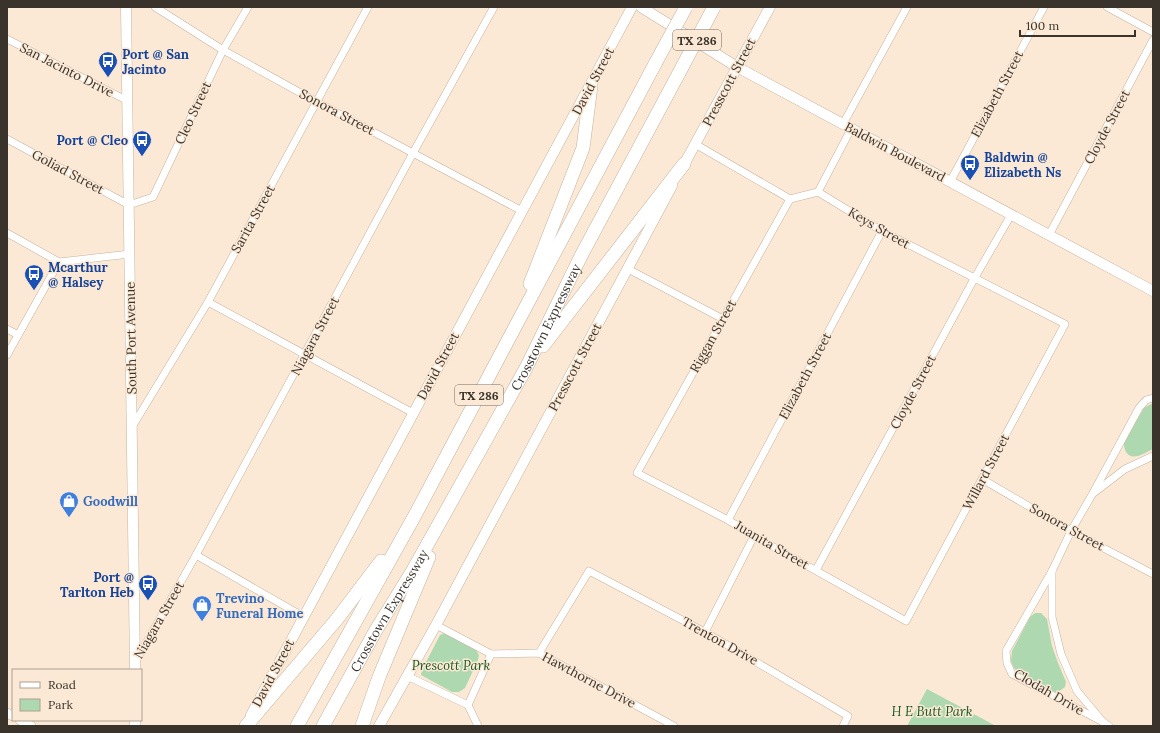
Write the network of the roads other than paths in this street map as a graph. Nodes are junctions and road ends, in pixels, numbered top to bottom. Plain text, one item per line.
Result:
1 (126, 7) edge
2 (155, 7) edge
3 (248, 7) edge
4 (368, 7) edge
5 (494, 7) edge
6 (632, 7) edge
7 (641, 7) edge
8 (686, 7) edge
9 (714, 7) edge
10 (770, 7) edge
11 (908, 7) edge
12 (1044, 7) edge
13 (1107, 7) edge
14 (1153, 32) edge
15 (7, 39) edge
16 (1153, 40) edge
17 (223, 50) junction
18 (737, 67) junction
19 (591, 86) junction
20 (128, 101) junction
21 (317, 102) junction
22 (847, 126) junction
23 (7, 139) edge
24 (695, 144) junction
25 (413, 153) junction
26 (684, 164) junction
27 (950, 182) junction
28 (818, 192) junction
29 (790, 199) junction
30 (129, 205) junction
31 (522, 211) junction
32 (1011, 215) junction
33 (882, 231) junction
34 (7, 233) edge
35 (1049, 235) junction
36 (130, 254) junction
37 (59, 262) junction
38 (628, 270) junction
39 (974, 278) junction
40 (1152, 288) edge
41 (208, 302) junction
42 (723, 319) junction
43 (1065, 324) joint
44 (7, 329) edge
45 (18, 335) junction
46 (510, 338) junction
47 (305, 354) junction
48 (7, 355) edge
49 (526, 368) junction
50 (1153, 398) edge
51 (413, 413) junction
52 (132, 428) junction
53 (1153, 456) edge
54 (637, 473) joint
55 (982, 479) junction
56 (1093, 493) junction
57 (452, 500) junction
58 (728, 520) junction
59 (410, 523) junction
60 (1071, 531) junction
61 (754, 536) junction
62 (196, 555) junction
63 (816, 570) junction
64 (1052, 570) junction
65 (1153, 574) edge
66 (304, 617) junction
67 (906, 621) joint
68 (436, 625) junction
69 (705, 632) junction
70 (539, 653) junction
71 (491, 654) junction
72 (134, 666) edge
73 (407, 676) junction
74 (468, 705) junction
75 (22, 721) edge
76 (1106, 724) edge
77 (31, 726) edge
78 (245, 726) edge
79 (297, 726) edge
80 (323, 726) edge
81 (362, 726) edge
82 (379, 726) edge
83 (478, 726) edge
84 (674, 726) edge
85 (843, 726) edge

1 - 20 main road, South Port Avenue
2 - 17 street, Sonora Street
3 - 17 street, Cleo Street
4 - 21 street, Sarita Street
5 - 25 street, Niagara Street
6 - 19 main road, David Street
7 - 18 main road, Baldwin Boulevard
8 - 46 highway, Crosstown Expressway / TX 286, bridge
9 - 49 highway, Crosstown Expressway / TX 286, bridge
10 - 18 main road, Presscott Street
11 - 22 street
12 - 27 street, Elizabeth Street
13 - 14 street
15 - 20 street, San Jacinto Drive
16 - 35 street, Cloyde Street
17 - 21 street, Sonora Street
17 - 30 street, Cleo Street
18 - 22 main road, Baldwin Boulevard
18 - 24 main road, Presscott Street
19 - 31 main road, David Street
19 - 46 highway
20 - 30 main road, South Port Avenue
21 - 25 street, Sonora Street
21 - 41 street, Sarita Street
22 - 27 main road, Baldwin Boulevard
22 - 28 street
23 - 30 street, Goliad Street
24 - 26 main road, Presscott Street
24 - 29 street
25 - 31 street, Sonora Street
25 - 47 street, Niagara Street
26 - 38 main road, Presscott Street
26 - 49 highway
27 - 32 main road, Baldwin Boulevard
28 - 29 street
28 - 33 street, Keys Street
29 - 42 street, Riggan Street
30 - 36 main road, South Port Avenue
31 - 51 main road, David Street
32 - 35 main road, Baldwin Boulevard
32 - 39 street, Cloyde Street
33 - 39 street, Keys Street
33 - 58 street, Elizabeth Street
34 - 37 street
35 - 40 main road, Baldwin Boulevard
36 - 37 street
36 - 52 main road, South Port Avenue
37 - 45 street
38 - 42 street
38 - 68 main road, Presscott Street
39 - 43 street, Keys Street
39 - 63 street, Cloyde Street
41 - 47 street
41 - 52 street, Sarita Street
42 - 54 street, Riggan Street
43 - 55 street, Willard Street
44 - 45 street
45 - 48 street
46 - 59 highway, Crosstown Expressway / TX 286
47 - 51 street
47 - 62 street, Niagara Street
49 - 57 highway, Crosstown Expressway / TX 286
50 - 56 street, Clodah Drive
51 - 66 main road, David Street
52 - 72 main road, South Port Avenue
53 - 56 street
54 - 58 street, Juanita Street
55 - 60 street, Sonora Street
55 - 67 street, Willard Street
56 - 60 street, Clodah Drive
57 - 80 highway, Crosstown Expressway / TX 286
57 - 81 highway
58 - 61 street, Juanita Street
59 - 78 highway
59 - 79 highway, Crosstown Expressway / TX 286
60 - 64 street, Clodah Drive
60 - 65 street, Sonora Street
61 - 63 street, Juanita Street
61 - 69 street
62 - 66 street
62 - 72 street, Niagara Street
63 - 67 street, Juanita Street
64 - 76 street, Clodah Drive
64 - 76 street, Clodah Drive
66 - 78 main road, David Street
68 - 71 street, Hawthorne Drive
68 - 73 main road, Presscott Street
69 - 70 street, Trenton Drive
69 - 85 street, Trenton Drive
70 - 71 street, Hawthorne Drive
70 - 84 street, Hawthorne Drive
71 - 74 street
73 - 74 street
73 - 82 main road, Presscott Street
74 - 83 street
75 - 77 street

